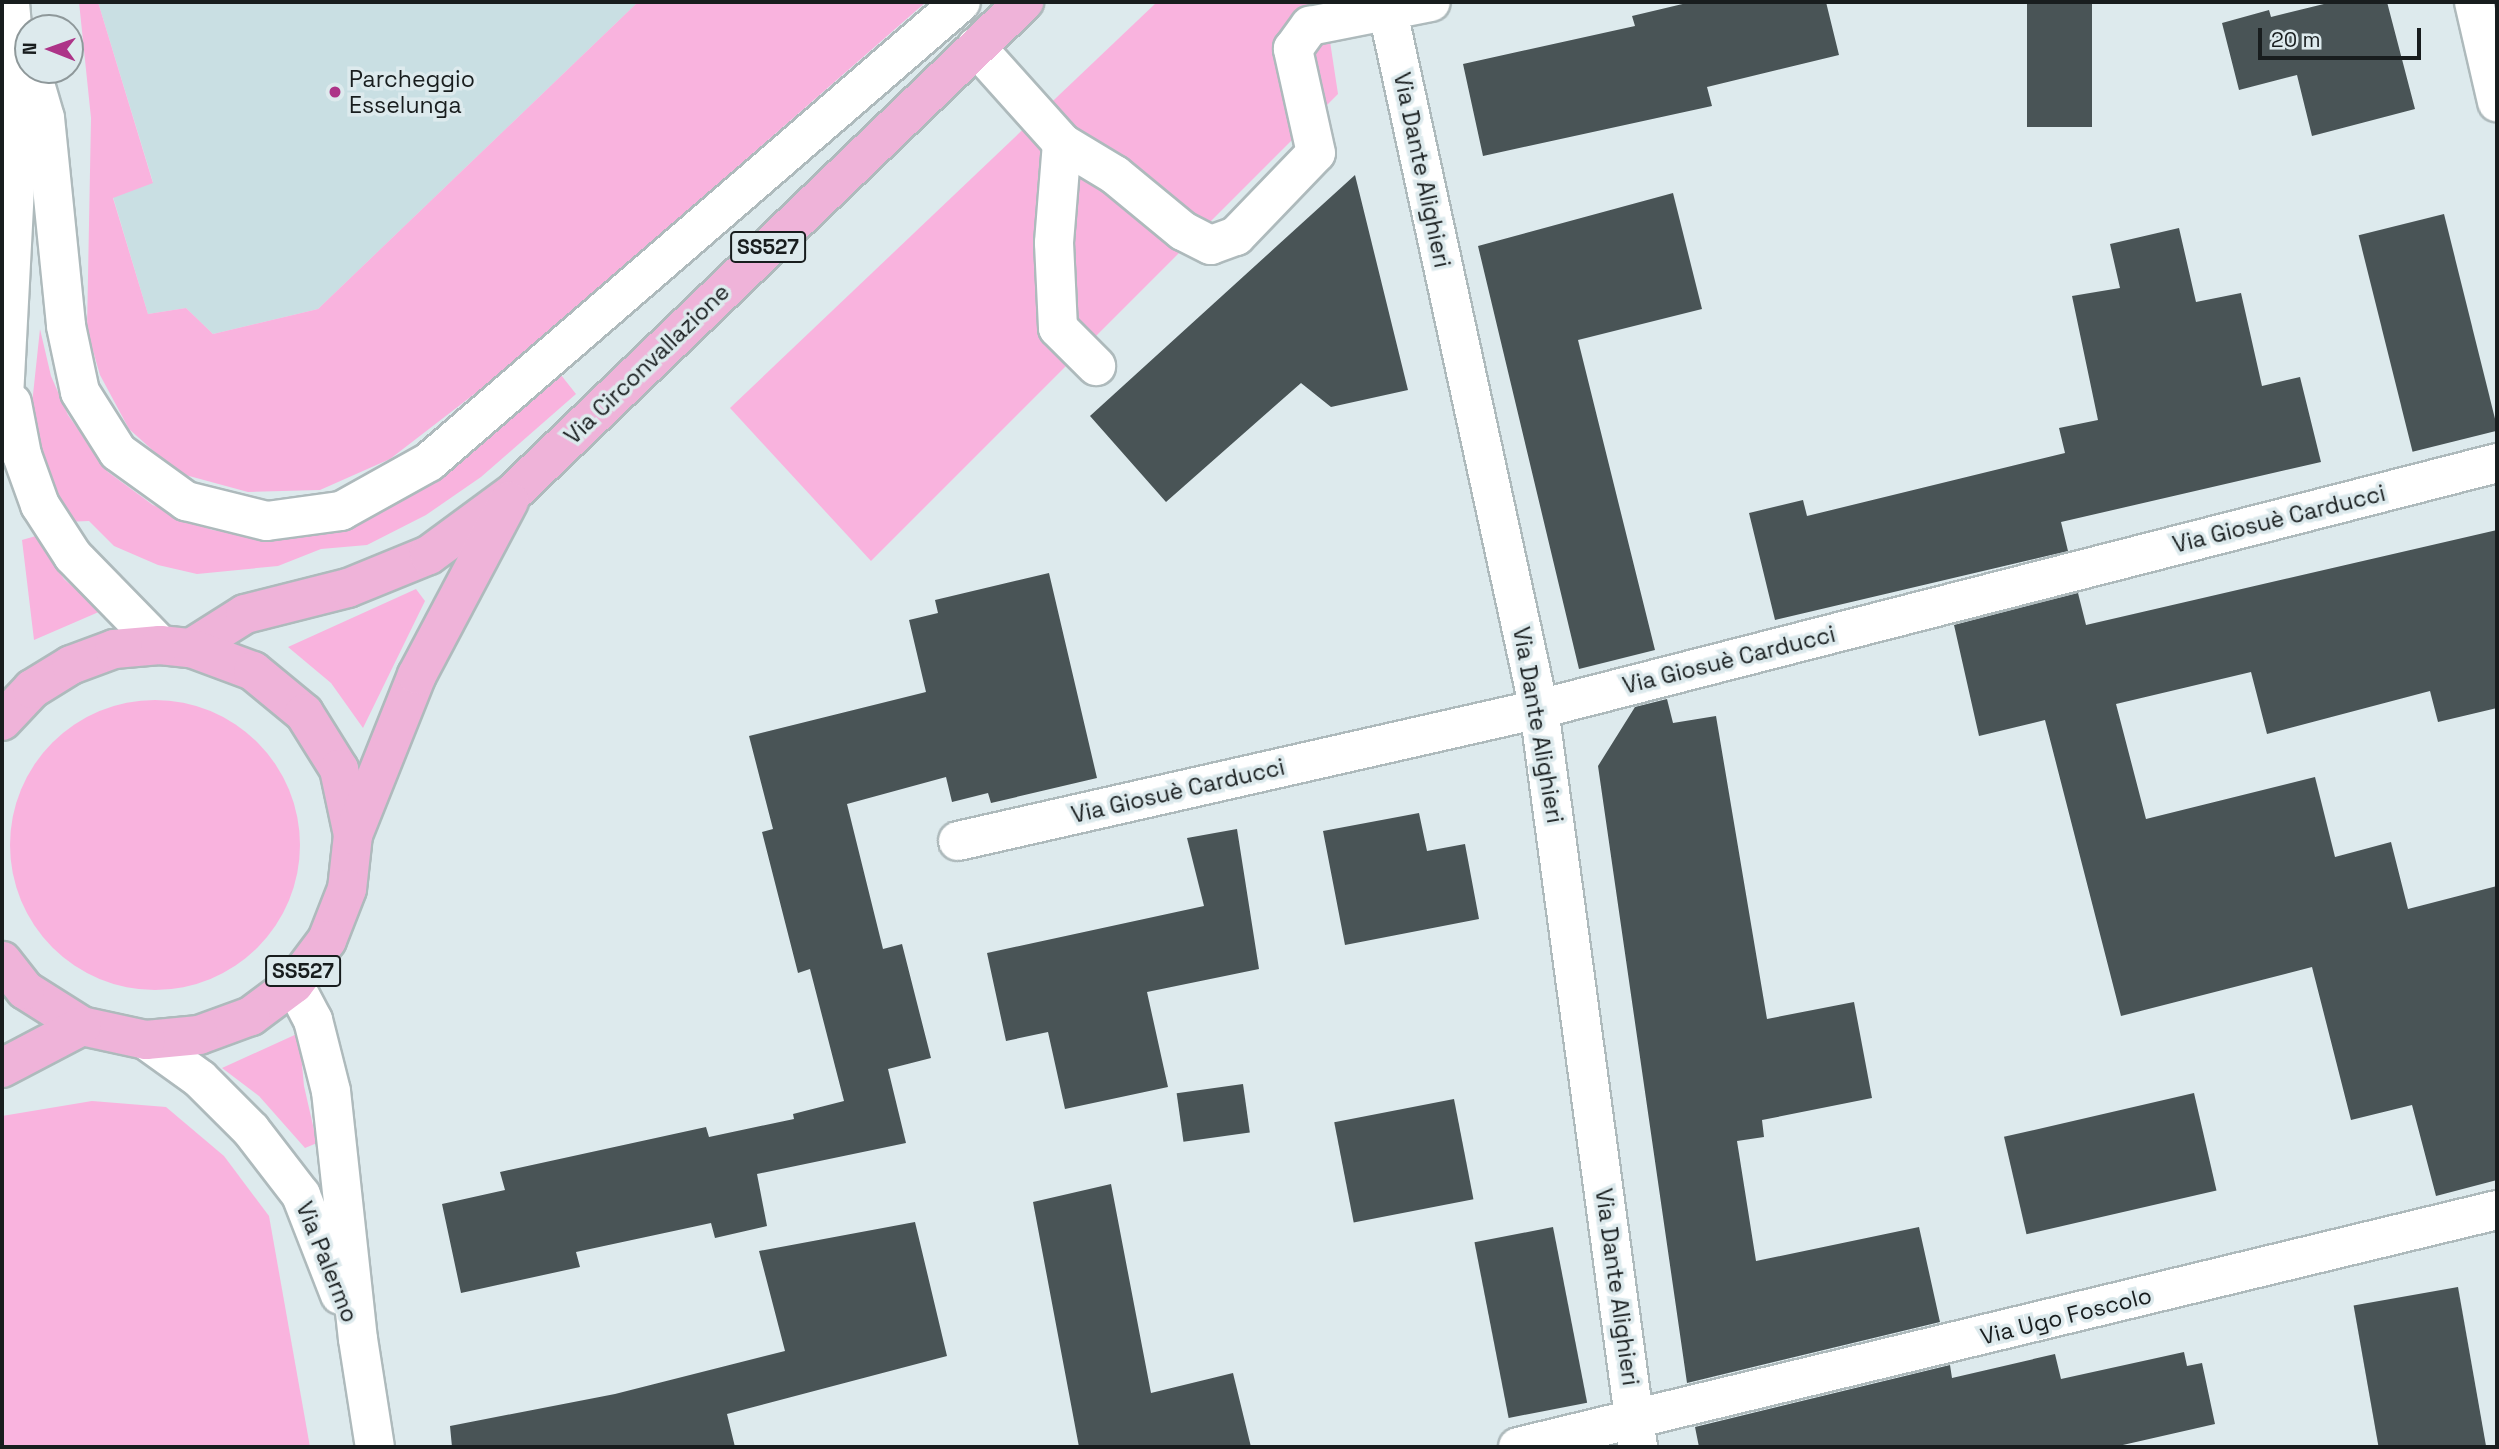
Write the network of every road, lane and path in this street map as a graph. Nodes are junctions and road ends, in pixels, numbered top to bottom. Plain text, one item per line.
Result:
1 (11, 2) edge
2 (961, 2) edge
3 (1024, 2) edge
4 (1430, 2) edge
5 (2474, 2) edge
6 (1388, 12) junction
7 (976, 47) junction
8 (35, 84) edge
9 (2497, 102) edge
10 (1062, 143) junction
11 (1096, 366) dead end
12 (6, 372) junction
13 (2, 435) edge
14 (2497, 463) edge
15 (513, 493) junction
16 (175, 647) junction
17 (1539, 709) junction
18 (2, 721) edge
19 (353, 835) junction
20 (958, 841) dead end
21 (2, 961) edge
22 (294, 984) junction
23 (82, 1026) junction
24 (146, 1040) junction
25 (2, 1068) edge
26 (2497, 1210) edge
27 (358, 1339) junction
28 (1637, 1434) edge
29 (375, 1447) edge
30 (1518, 1447) edge

1 - 12 street
2 - 8 street
3 - 7 main road, Via Circonvallazione / SS527
4 - 6 street
5 - 9 street
6 - 10 street
6 - 17 street, Via Dante Alighieri
7 - 10 street
7 - 15 main road, Via Circonvallazione / SS527
10 - 11 street
12 - 13 street
12 - 16 street
14 - 17 street, Via Giosuè Carducci
15 - 16 main road, Via Circonvallazione / SS527
15 - 19 main road, Via Circonvallazione / SS527
16 - 18 main road, SS527
16 - 19 main road, SS527
17 - 20 street, Via Giosuè Carducci
17 - 28 street, Via Dante Alighieri
19 - 22 main road, SS527
21 - 23 main road, SS527
22 - 24 main road, SS527
22 - 27 street, Via Palermo
23 - 24 main road, SS527
23 - 25 main road
24 - 27 street, Via Palermo
26 - 28 street, Via Ugo Foscolo
27 - 29 street, Via Palermo
28 - 30 street, Via Ugo Foscolo

